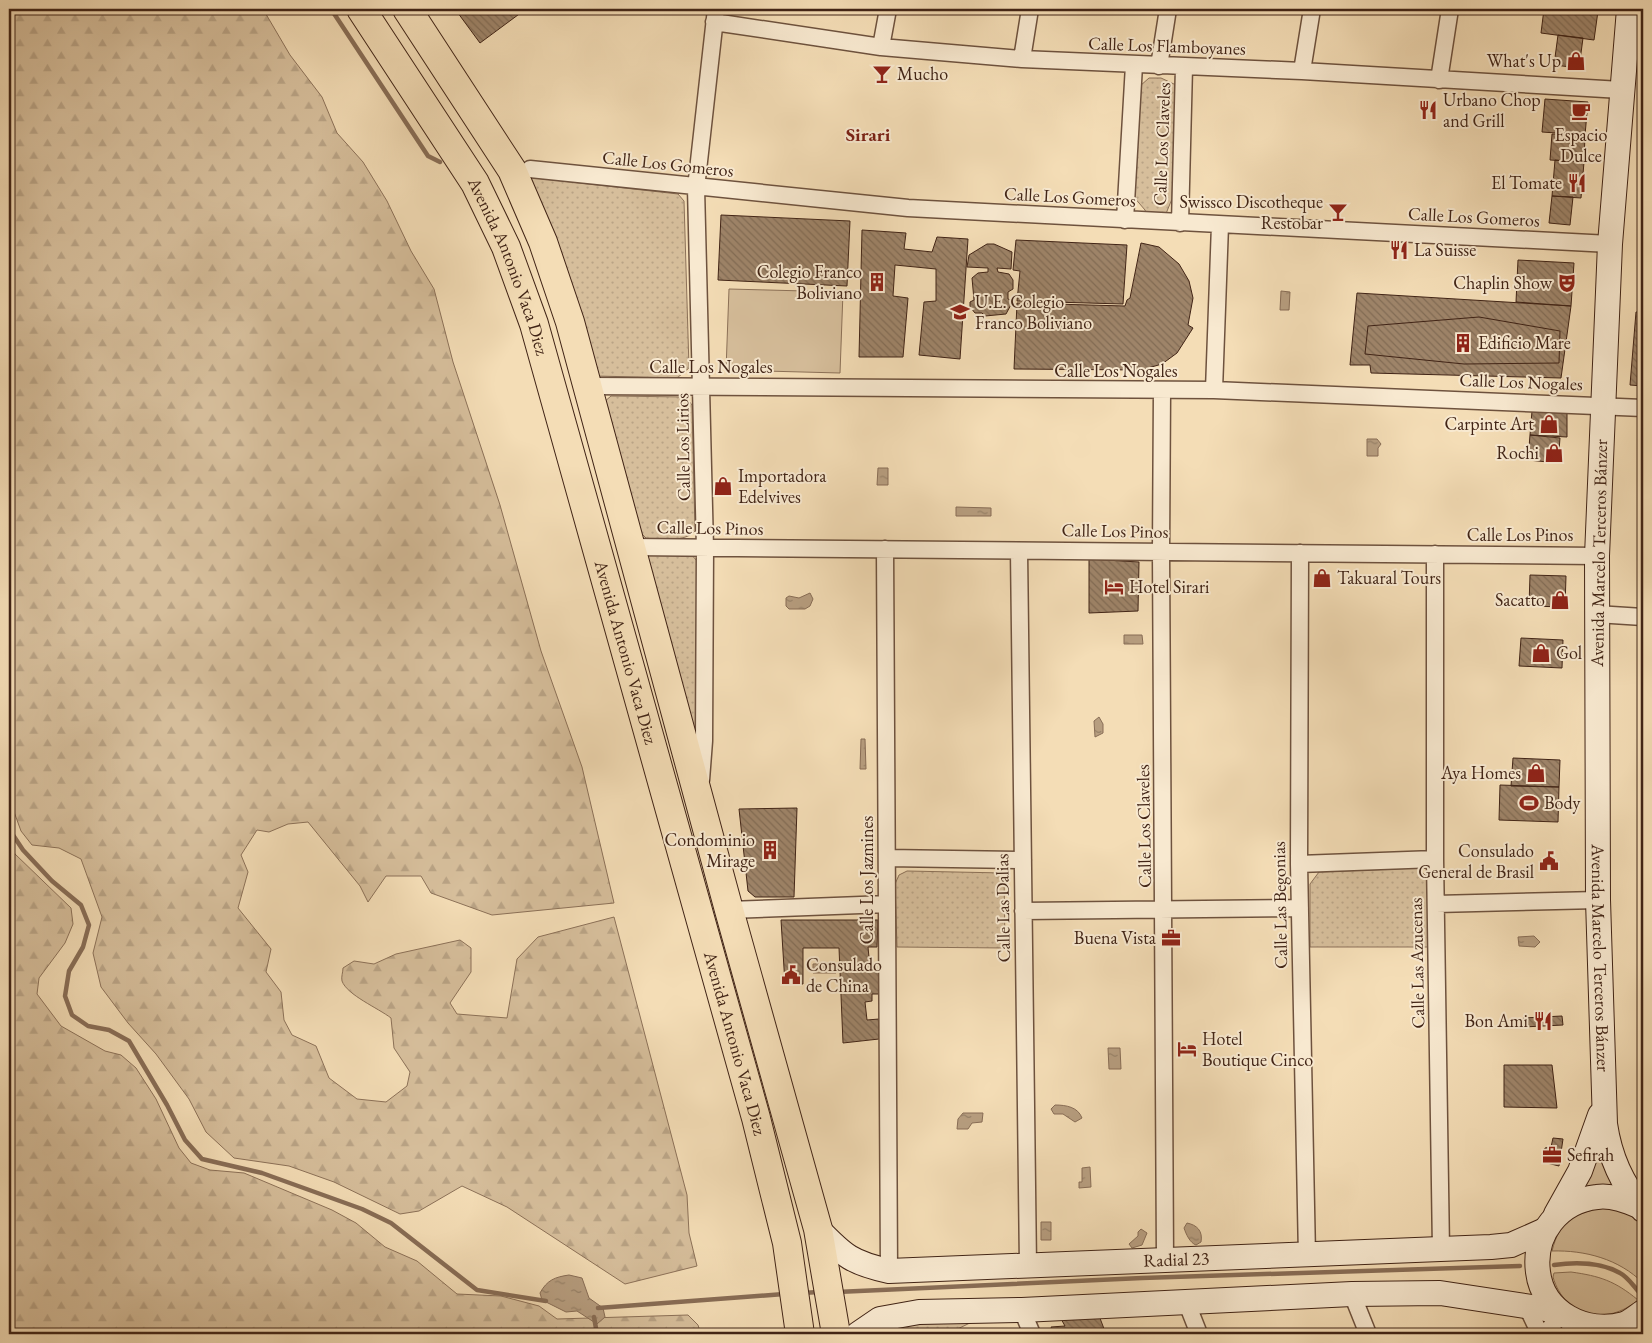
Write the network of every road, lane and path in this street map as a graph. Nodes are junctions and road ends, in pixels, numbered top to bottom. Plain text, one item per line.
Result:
1 (361, 9) edge
2 (407, 9) edge
3 (888, 9) edge
4 (1030, 9) edge
5 (1168, 9) edge
6 (1312, 9) edge
7 (1450, 9) edge
8 (1628, 9) edge
9 (715, 15) edge
10 (881, 47) junction
11 (1022, 59) junction
12 (1134, 65) junction
13 (1159, 66) junction
14 (1184, 67) junction
15 (1302, 71) junction
16 (1439, 80) junction
17 (1621, 90) junction
18 (530, 169) dead end
19 (696, 188) junction
20 (1125, 220) junction
21 (1180, 223) junction
22 (1220, 225) junction
23 (1610, 244) junction
24 (588, 386) junction
25 (701, 387) junction
26 (1214, 390) junction
27 (1162, 391) junction
28 (1602, 405) junction
29 (1643, 408) edge
30 (632, 547) junction
31 (705, 548) junction
32 (885, 549) junction
33 (1019, 550) junction
34 (1161, 552) junction
35 (1300, 553) junction
36 (1435, 554) junction
37 (1597, 556) junction
38 (1596, 614) junction
39 (1643, 617) edge
40 (700, 796) junction
41 (887, 858) junction
42 (1435, 859) junction
43 (1023, 860) junction
44 (1299, 864) junction
45 (1598, 900) junction
46 (887, 904) junction
47 (1436, 904) junction
48 (1164, 908) junction
49 (1300, 908) junction
50 (729, 910) junction
51 (1024, 911) junction
52 (710, 956) junction
53 (756, 1004) junction
54 (1603, 1099) junction
55 (1642, 1208) edge
56 (1551, 1222) junction
57 (818, 1229) junction
58 (1441, 1245) junction
59 (1307, 1256) junction
60 (1165, 1260) junction
61 (1028, 1266) junction
62 (889, 1271) junction
63 (1352, 1294) junction
64 (1186, 1301) junction
65 (1527, 1307) junction
66 (1022, 1310) junction
67 (1560, 1312) junction
68 (1643, 1312) edge
69 (798, 1324) edge
70 (834, 1324) edge
71 (1605, 1331) edge
72 (858, 1334) edge
73 (1032, 1334) edge
74 (1200, 1334) edge
75 (1368, 1334) edge
76 (1540, 1334) edge
77 (1547, 1334) edge

1 - 52 highway, Avenida Antonio Vaca Diez
2 - 24 highway, Avenida Antonio Vaca Diez
3 - 10 street
4 - 11 street
5 - 13 street, Calle Los Claveles
6 - 15 street
7 - 16 street
8 - 17 street, Avenida Marcelo Terceros Bánzer
9 - 10 street, Calle Los Flamboyanes
9 - 19 street, Calle Los Lirios
10 - 11 street, Calle Los Flamboyanes
11 - 12 street, Calle Los Flamboyanes
12 - 13 street, Calle Los Flamboyanes
12 - 20 street, Calle Los Claveles
13 - 14 street, Calle Los Flamboyanes
14 - 15 street, Calle Los Flamboyanes
14 - 21 street, Calle Los Claveles
15 - 16 street, Calle Los Flamboyanes
16 - 17 street, Calle Los Flamboyanes
17 - 23 street, Avenida Marcelo Terceros Bánzer
18 - 19 street, Calle Los Gomeros
19 - 20 street, Calle Los Gomeros
19 - 25 street, Calle Los Lirios
20 - 21 street, Calle Los Gomeros
21 - 22 street, Calle Los Gomeros
22 - 23 street, Calle Los Gomeros
22 - 26 street
23 - 28 street, Avenida Marcelo Terceros Bánzer
24 - 25 street, Calle Los Nogales
24 - 30 highway, Avenida Antonio Vaca Diez
25 - 27 street, Calle Los Nogales
25 - 31 street, Calle Los Lirios
26 - 27 street, Calle Los Nogales
26 - 28 street, Calle Los Nogales
27 - 34 street, Calle Los Claveles
28 - 29 street, Calle Los Nogales
28 - 37 street, Avenida Marcelo Terceros Bánzer
30 - 31 street, Calle Los Pinos
30 - 40 highway, Avenida Antonio Vaca Diez
31 - 32 street, Calle Los Pinos
31 - 40 street, Calle Los Lirios
32 - 33 street, Calle Los Pinos
32 - 41 street, Calle Los Jazmines
33 - 34 street, Calle Los Pinos
33 - 43 street, Calle Las Dalias
34 - 35 street, Calle Los Pinos
34 - 48 street, Calle Los Claveles
35 - 36 street, Calle Los Pinos
35 - 44 street, Calle Las Begonias
36 - 37 street, Calle Los Pinos
36 - 42 street, Calle Las Azucenas
37 - 38 street, Avenida Marcelo Terceros Bánzer
38 - 39 street
38 - 45 street, Avenida Marcelo Terceros Bánzer
40 - 50 highway, Avenida Antonio Vaca Diez
41 - 43 street
41 - 46 street, Calle Los Jazmines
42 - 44 street
42 - 47 street, Calle Las Azucenas
43 - 51 street, Calle Las Dalias
44 - 49 street, Calle Las Begonias
45 - 47 street
45 - 54 street, Avenida Marcelo Terceros Bánzer
46 - 50 street
46 - 62 street, Calle Los Jazmines
47 - 58 street, Calle Las Azucenas
48 - 49 street
48 - 51 street
48 - 60 street, Calle Los Claveles
49 - 59 street, Calle Las Begonias
50 - 53 highway, Avenida Antonio Vaca Diez
51 - 61 street, Calle Las Dalias
52 - 53 highway
52 - 69 highway, Avenida Antonio Vaca Diez
53 - 57 highway, Avenida Antonio Vaca Diez
54 - 55 street, Avenida Marcelo Terceros Bánzer
54 - 56 street, Avenida Marcelo Terceros Bánzer
55 - 56 street, Radial 23
56 - 58 street, Radial 23
56 - 67 street, Avenida Marcelo Terceros Bánzer
57 - 62 street, Radial 23
57 - 70 highway, Avenida Antonio Vaca Diez
58 - 59 street, Radial 23
59 - 60 street, Radial 23
60 - 61 street, Radial 23
61 - 62 street, Radial 23
63 - 64 street
63 - 65 street
63 - 75 street
64 - 66 street
64 - 74 street
65 - 67 street
65 - 76 street
66 - 72 street
66 - 73 street
67 - 71 street
67 - 77 street
68 - 71 street

